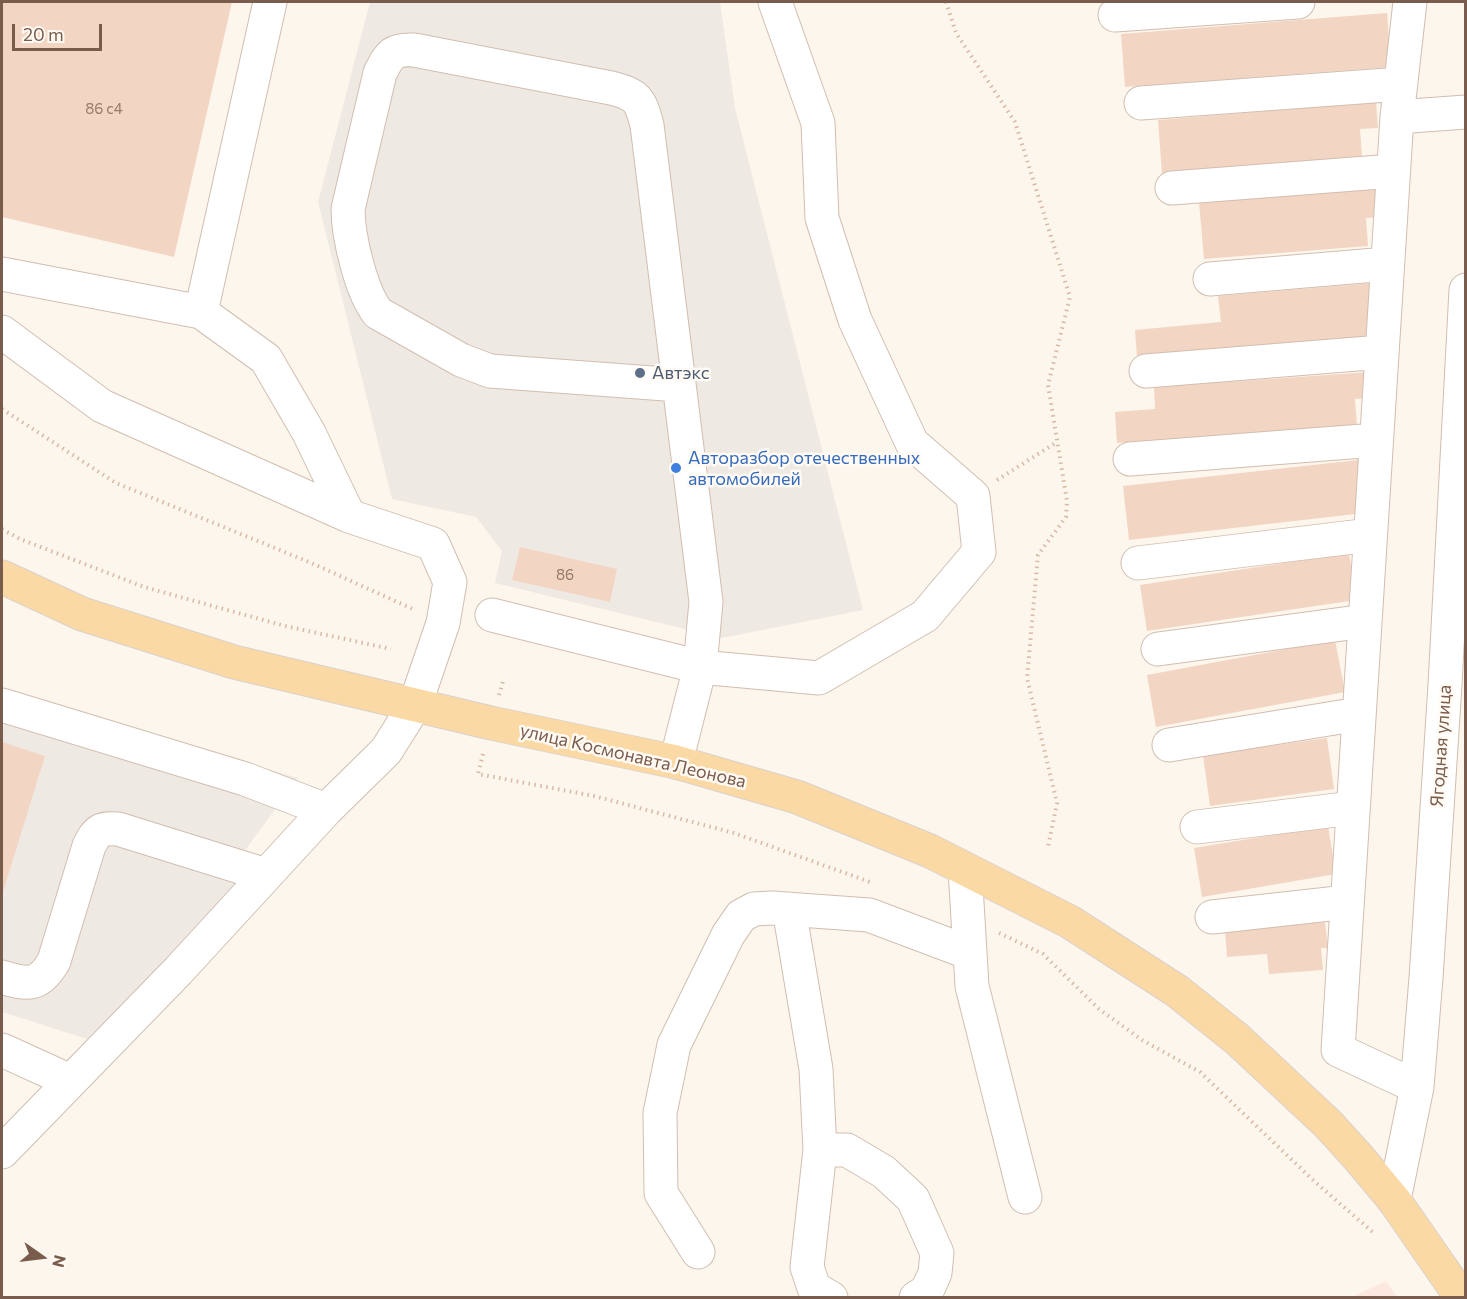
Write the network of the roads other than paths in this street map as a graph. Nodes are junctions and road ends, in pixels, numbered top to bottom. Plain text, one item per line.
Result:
1 (270, 2) edge
2 (775, 2) edge
3 (1298, 2) edge
4 (1410, 2) edge
5 (1115, 15) dead end
6 (1401, 84) junction
7 (1141, 103) dead end
8 (1466, 112) edge
9 (1397, 117) junction
10 (1393, 171) junction
11 (1172, 188) dead end
12 (1388, 264) junction
13 (2, 274) edge
14 (1210, 279) dead end
15 (1466, 290) edge
16 (201, 312) junction
17 (2, 332) edge
18 (1382, 351) junction
19 (1146, 370) dead end
20 (679, 385) junction
21 (1377, 440) junction
22 (1130, 459) dead end
23 (349, 516) junction
24 (1370, 535) junction
25 (1138, 563) dead end
26 (2, 577) edge
27 (492, 615) dead end
28 (1365, 621) junction
29 (1158, 649) dead end
30 (700, 668) junction
31 (1455, 685) edge
32 (2, 705) edge
33 (415, 705) junction
34 (1359, 714) junction
35 (1169, 745) dead end
36 (676, 762) junction
37 (1353, 808) junction
38 (326, 810) junction
39 (1197, 828) dead end
40 (965, 869) junction
41 (266, 875) junction
42 (1347, 902) junction
43 (789, 909) junction
44 (1212, 917) dead end
45 (970, 953) junction
46 (2, 977) edge
47 (2, 1050) edge
48 (70, 1081) junction
49 (1417, 1087) junction
50 (820, 1150) junction
51 (2, 1152) edge
52 (1025, 1197) dead end
53 (1394, 1200) junction
54 (1423, 1239) junction
55 (698, 1252) dead end
56 (831, 1298) edge
57 (916, 1298) edge
58 (1441, 1298) edge
59 (1462, 1298) edge

1 - 16 street
2 - 30 street
3 - 5 street
4 - 6 street
6 - 7 street
6 - 9 street
8 - 9 street
9 - 10 street
10 - 11 street
10 - 12 street
12 - 14 street
12 - 18 street
13 - 16 street
15 - 31 street, Ягодная улица
16 - 23 street
17 - 23 street
18 - 19 street
18 - 21 street
20 - 20 street
20 - 30 street
21 - 22 street
21 - 24 street
23 - 33 street
24 - 25 street
24 - 28 street
26 - 33 main road, улица Космонавта Леонова
27 - 30 street
28 - 29 street
28 - 34 street
30 - 36 street
31 - 49 street, Ягодная улица
32 - 38 street
33 - 36 main road, улица Космонавта Леонова
33 - 38 street
34 - 35 street
34 - 37 street
36 - 40 main road, улица Космонавта Леонова
37 - 39 street
37 - 42 street
38 - 41 street
40 - 45 street
40 - 53 main road, улица Космонавта Леонова
41 - 46 street
41 - 48 street
42 - 44 street
42 - 49 street
43 - 45 street
43 - 50 street
43 - 55 street
45 - 52 street
47 - 48 street
48 - 51 street
49 - 53 street, Ягодная улица
50 - 56 street
50 - 57 street
53 - 54 main road, улица Космонавта Леонова
54 - 58 street
54 - 59 main road, улица Космонавта Леонова

